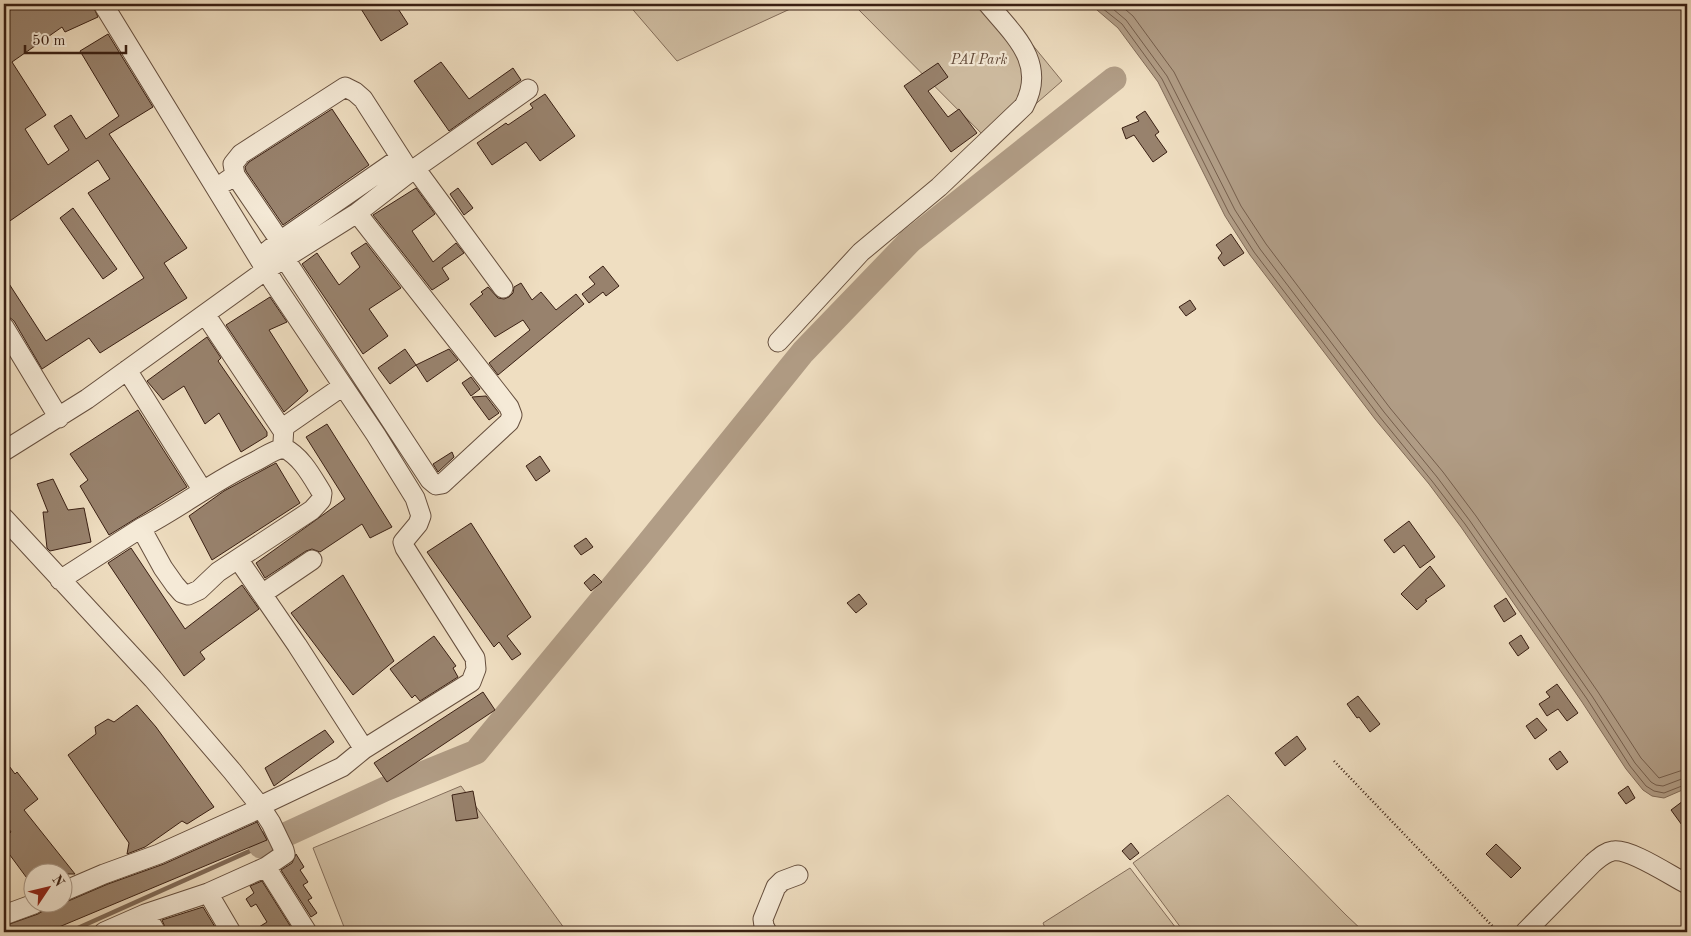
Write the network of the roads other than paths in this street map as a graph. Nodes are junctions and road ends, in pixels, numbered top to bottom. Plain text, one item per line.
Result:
1 (103, 4) edge
2 (988, 4) edge
3 (528, 89) dead end
4 (408, 166) junction
5 (235, 175) junction
6 (216, 188) junction
7 (357, 213) junction
8 (282, 250) junction
9 (263, 264) junction
10 (503, 288) dead end
11 (205, 314) junction
12 (4, 327) edge
13 (778, 342) dead end
14 (127, 370) junction
15 (343, 386) junction
16 (59, 418) junction
17 (284, 440) junction
18 (4, 451) edge
19 (203, 490) junction
20 (4, 518) edge
21 (141, 528) junction
22 (238, 559) junction
23 (312, 560) dead end
24 (60, 580) junction
25 (262, 594) junction
26 (364, 749) junction
27 (264, 812) junction
28 (266, 867) junction
29 (798, 875) dead end
30 (1687, 884) edge
31 (72, 888) edge
32 (208, 893) junction
33 (22, 908) edge
34 (145, 914) junction
35 (4, 915) edge
36 (104, 932) edge
37 (156, 932) edge
38 (230, 932) edge
39 (307, 932) edge
40 (767, 932) edge
41 (1524, 932) edge

1 - 6 street
2 - 13 street
3 - 4 street
4 - 5 street
4 - 7 street
4 - 8 street
4 - 10 street
5 - 6 street
5 - 8 street
6 - 9 street
7 - 8 street
7 - 8 street
8 - 9 street
9 - 11 street
9 - 15 street
11 - 14 street
11 - 17 street
12 - 16 street
14 - 16 street
14 - 19 street
15 - 17 street
15 - 26 street
16 - 18 street
17 - 19 street
17 - 22 street
19 - 21 street
20 - 24 street
21 - 22 street
21 - 24 street
22 - 25 street
23 - 25 street
24 - 27 street
25 - 26 street
26 - 27 street
27 - 28 street
27 - 31 street
28 - 32 street
28 - 39 street
29 - 40 street
30 - 41 street
32 - 34 street
32 - 38 street
33 - 35 street
34 - 36 street
34 - 37 street

